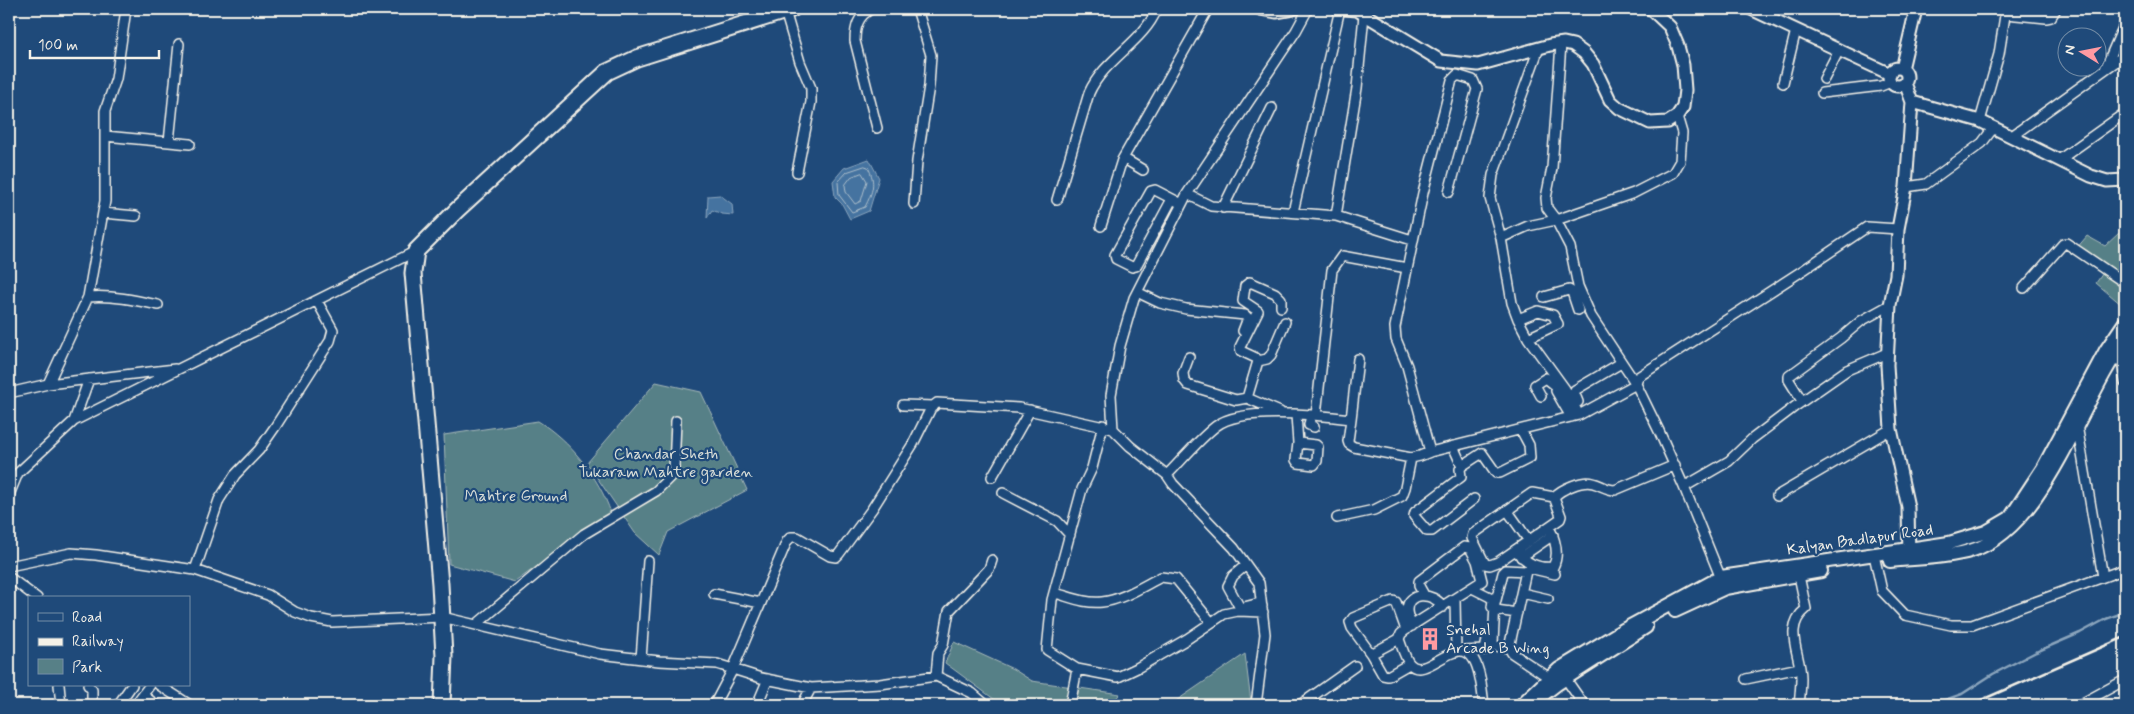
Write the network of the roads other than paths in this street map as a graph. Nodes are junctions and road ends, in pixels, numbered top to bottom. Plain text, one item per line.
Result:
1 (126, 9) edge
2 (870, 9) edge
3 (917, 9) edge
4 (1157, 9) edge
5 (1208, 9) edge
6 (1260, 9) edge
7 (1293, 9) edge
8 (1308, 9) edge
9 (1340, 9) edge
10 (1345, 9) edge
11 (1651, 9) edge
12 (1752, 9) edge
13 (1916, 9) edge
14 (2056, 9) edge
15 (788, 10) edge
16 (2006, 11) edge
17 (1364, 15) junction
18 (2125, 23) edge
19 (1796, 30) junction
20 (179, 44) dead end
21 (1561, 44) junction
22 (1539, 48) junction
23 (1839, 50) junction
24 (2125, 55) edge
25 (2106, 65) edge
26 (2106, 68) edge
27 (1902, 69) junction
28 (1891, 78) junction
29 (2092, 78) edge
30 (1824, 79) dead end
31 (1905, 83) junction
32 (1783, 84) dead end
33 (1822, 93) dead end
34 (1912, 102) junction
35 (1272, 108) dead end
36 (2125, 113) edge
37 (1678, 116) junction
38 (1980, 120) junction
39 (1994, 127) junction
40 (877, 128) dead end
41 (105, 136) junction
42 (2012, 136) junction
43 (169, 142) junction
44 (190, 144) dead end
45 (1123, 158) junction
46 (2059, 160) junction
47 (1144, 170) dead end
48 (798, 172) dead end
49 (2125, 180) edge
50 (1906, 187) junction
51 (1449, 192) dead end
52 (1186, 194) junction
53 (1172, 199) junction
54 (1057, 200) dead end
55 (914, 204) dead end
56 (1182, 204) junction
57 (1224, 208) junction
58 (1293, 212) junction
59 (103, 213) junction
60 (136, 216) dead end
61 (1336, 216) junction
62 (1556, 220) junction
63 (1100, 226) dead end
64 (1898, 229) junction
65 (1501, 238) junction
66 (1412, 240) junction
67 (416, 251) junction
68 (1407, 268) junction
69 (2125, 283) edge
70 (2024, 288) dead end
71 (1137, 292) junction
72 (88, 297) junction
73 (1544, 297) dead end
74 (317, 302) junction
75 (1890, 305) junction
76 (158, 306) dead end
77 (1281, 307) dead end
78 (1579, 310) junction
79 (1518, 319) junction
80 (1285, 322) dead end
81 (2125, 322) edge
82 (1528, 338) junction
83 (2125, 341) edge
84 (1238, 345) dead end
85 (1887, 353) junction
86 (1189, 357) dead end
87 (2117, 357) edge
88 (1358, 359) dead end
89 (1258, 361) junction
90 (1621, 363) junction
91 (178, 369) junction
92 (89, 379) junction
93 (2125, 382) edge
94 (48, 384) junction
95 (1636, 384) junction
96 (1565, 389) junction
97 (1556, 391) dead end
98 (9, 393) edge
99 (1541, 396) dead end
100 (1247, 398) junction
101 (1802, 401) junction
102 (903, 406) dead end
103 (934, 406) junction
104 (1030, 410) junction
105 (1280, 412) junction
106 (1296, 415) junction
107 (1314, 415) junction
108 (1578, 415) junction
109 (1351, 419) junction
110 (74, 420) junction
111 (676, 421) dead end
112 (2074, 423) junction
113 (1103, 425) junction
114 (1314, 427) dead end
115 (1114, 429) junction
116 (1891, 429) junction
117 (1521, 430) junction
118 (1479, 440) junction
119 (1298, 443) dead end
120 (1453, 446) junction
121 (1430, 452) junction
122 (1482, 453) junction
123 (1411, 458) junction
124 (1462, 466) junction
125 (1674, 466) junction
126 (1167, 475) junction
127 (992, 477) dead end
128 (1684, 486) junction
129 (1003, 493) dead end
130 (9, 495) edge
131 (1777, 496) dead end
132 (1554, 497) junction
133 (1474, 499) dead end
134 (1507, 510) junction
135 (1337, 518) dead end
136 (1551, 531) junction
137 (1070, 535) junction
138 (1529, 541) junction
139 (1518, 553) junction
140 (1909, 555) junction
141 (1874, 559) junction
142 (992, 560) dead end
143 (648, 561) dead end
144 (1246, 565) junction
145 (9, 566) edge
146 (2125, 569) edge
147 (195, 570) junction
148 (1798, 570) junction
149 (1526, 571) junction
150 (1555, 574) dead end
151 (9, 577) edge
152 (2103, 577) junction
153 (1723, 582) junction
154 (1472, 588) junction
155 (1055, 593) junction
156 (1522, 593) junction
157 (714, 594) dead end
158 (1424, 595) junction
159 (34, 596) edge
160 (1455, 599) junction
161 (1539, 600) dead end
162 (761, 603) junction
163 (1443, 606) junction
164 (1263, 609) junction
165 (1496, 610) junction
166 (1518, 613) junction
167 (442, 617) junction
168 (1211, 622) junction
169 (477, 624) junction
170 (1409, 628) junction
171 (1399, 640) junction
172 (1509, 648) junction
173 (1460, 651) junction
174 (1371, 654) junction
175 (641, 659) junction
176 (1409, 664) junction
177 (1355, 666) dead end
178 (1800, 668) junction
179 (733, 669) junction
180 (1077, 670) junction
181 (936, 676) junction
182 (1558, 677) junction
183 (768, 679) junction
184 (1746, 679) dead end
185 (2125, 680) edge
186 (59, 686) edge
187 (89, 686) edge
188 (131, 686) edge
189 (149, 686) edge
190 (162, 686) edge
191 (810, 688) junction
192 (143, 695) junction
193 (61, 705) edge
194 (92, 705) edge
195 (118, 705) edge
196 (135, 705) edge
197 (156, 705) edge
198 (190, 705) edge
199 (442, 705) edge
200 (714, 705) edge
201 (757, 705) edge
202 (802, 705) edge
203 (986, 705) edge
204 (1070, 705) edge
205 (1256, 705) edge
206 (1300, 705) edge
207 (1484, 705) edge
208 (1520, 705) edge
209 (1534, 705) edge
210 (1584, 705) edge
211 (1799, 705) edge
212 (2079, 705) edge

1 - 41 street
2 - 40 street
3 - 55 street
4 - 54 street
5 - 45 street
6 - 7 street
8 - 52 street
9 - 58 street
10 - 17 street
11 - 37 street
12 - 19 street
13 - 27 street
14 - 16 street
15 - 48 street
15 - 67 main road
16 - 38 street
17 - 22 street
17 - 61 street
18 - 25 street
19 - 23 street
19 - 32 street
20 - 43 street
21 - 22 street
21 - 37 street
21 - 62 street
22 - 65 street
23 - 28 street
23 - 30 street
24 - 26 street
27 - 28 street
27 - 31 street
28 - 31 street
28 - 33 street
29 - 42 street
31 - 34 street
34 - 38 street
34 - 50 street
35 - 57 street
36 - 46 street
37 - 62 street
38 - 39 street
39 - 42 street
39 - 50 street
41 - 43 street
41 - 59 street
42 - 46 street
43 - 44 street
45 - 47 street
45 - 63 street
46 - 49 street
50 - 64 street
51 - 66 street
52 - 56 street
52 - 57 street
53 - 53 street
53 - 56 street
56 - 71 street
57 - 58 street
58 - 61 street
59 - 60 street
59 - 72 street
61 - 66 street
62 - 65 street
62 - 78 street
64 - 75 street
64 - 95 street
65 - 79 street
66 - 68 street
67 - 74 street
67 - 167 main road
68 - 107 street
68 - 121 street
69 - 70 street
71 - 84 street
71 - 115 street
72 - 76 street
72 - 94 street
73 - 78 street
74 - 91 street
74 - 147 street
75 - 85 street
75 - 101 street
77 - 89 street
78 - 90 street
79 - 82 street
79 - 82 street
80 - 89 street
81 - 87 main road
82 - 96 street
83 - 87 main road
85 - 101 street
85 - 116 street
86 - 100 street
87 - 93 street
87 - 112 main road
88 - 109 street
89 - 100 street
90 - 95 street
90 - 108 street
91 - 92 street
91 - 110 street
92 - 94 street
92 - 110 street
94 - 98 street
95 - 108 street
95 - 125 street
96 - 99 street
96 - 108 street
97 - 108 street
100 - 105 street
101 - 128 street
102 - 103 street
103 - 104 street
103 - 162 street
104 - 113 street
104 - 127 street
105 - 106 street
105 - 126 street
106 - 107 street
106 - 119 street
107 - 109 street
107 - 114 street
108 - 117 street
109 - 123 street
110 - 130 street
111 - 169 street
112 - 140 main road
112 - 152 street
113 - 115 street
113 - 137 street
115 - 126 street
116 - 131 street
116 - 140 street
117 - 118 street
117 - 122 street
118 - 120 street
118 - 122 street
120 - 121 street
120 - 124 street
121 - 123 street
122 - 124 street
123 - 135 street
124 - 133 street
125 - 128 street
125 - 132 street
126 - 144 street
128 - 153 street
129 - 137 street
132 - 134 street
132 - 136 street
134 - 138 street
134 - 139 street
136 - 138 street
136 - 139 street
136 - 139 street
137 - 155 street
138 - 139 street
140 - 141 main road
141 - 148 main road
141 - 152 street
142 - 181 street
143 - 175 street
144 - 164 street
144 - 164 street
145 - 147 street
146 - 152 street
147 - 167 street
148 - 153 main road
148 - 178 street
149 - 150 street
149 - 156 street
149 - 165 street
151 - 159 street
153 - 182 main road
154 - 158 street
154 - 160 street
154 - 173 street
155 - 168 street
155 - 180 street
156 - 161 street
156 - 166 street
157 - 162 street
158 - 163 street
158 - 170 street
160 - 163 street
160 - 173 street
162 - 179 street
163 - 170 street
164 - 168 street
164 - 205 street
165 - 166 street
165 - 172 street
166 - 172 street
167 - 169 street
167 - 199 main road
168 - 180 street
169 - 175 street
170 - 171 street
170 - 174 street
171 - 174 street
171 - 176 street
172 - 182 street
173 - 176 street
173 - 207 street
174 - 176 street
175 - 179 street
177 - 206 street
178 - 184 street
178 - 211 street
179 - 183 street
179 - 200 street
180 - 204 street
181 - 191 street
181 - 203 street
182 - 208 main road
182 - 209 main road
182 - 210 street
183 - 191 street
183 - 201 street
185 - 212 street
186 - 193 street
187 - 194 street
188 - 195 street
189 - 192 street
190 - 198 street
191 - 202 street
192 - 196 street
192 - 197 street

